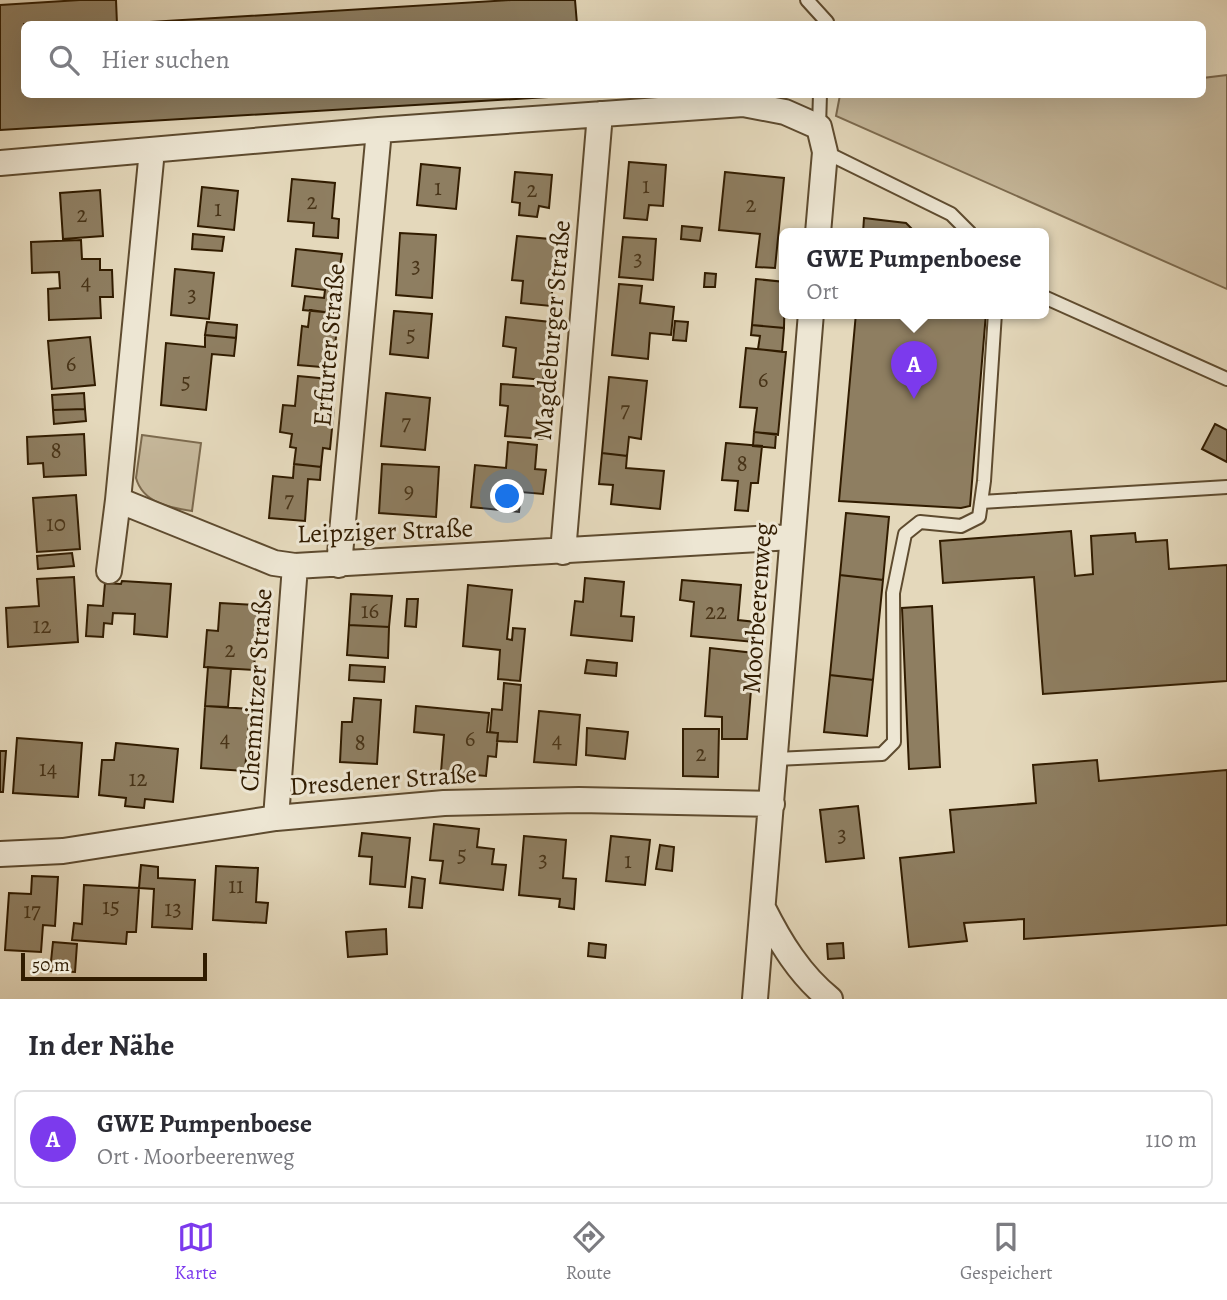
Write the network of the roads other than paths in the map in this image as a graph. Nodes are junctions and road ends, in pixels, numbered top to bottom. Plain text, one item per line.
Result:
1 (807, 0) edge
2 (826, 21) edge
3 (820, 98) edge
4 (600, 114) junction
5 (819, 127) junction
6 (379, 130) junction
7 (152, 150) junction
8 (825, 152) junction
9 (0, 163) edge
10 (818, 228) edge
11 (965, 228) edge
12 (1049, 300) edge
13 (810, 319) edge
14 (995, 319) edge
15 (1227, 379) edge
16 (1227, 487) edge
17 (118, 500) junction
18 (981, 502) junction
19 (792, 537) junction
20 (563, 552) junction
21 (339, 565) junction
22 (295, 566) junction
23 (109, 571) dead end
24 (776, 759) junction
25 (772, 804) junction
26 (276, 818) junction
27 (0, 854) edge
28 (763, 907) junction
29 (755, 999) edge
30 (830, 999) edge

1 - 2 lane
3 - 5 lane
4 - 5 street
4 - 6 street
4 - 20 street, Magdeburger Straße
5 - 8 street
6 - 7 street
6 - 21 street, Erfurter Straße
7 - 9 street
7 - 17 street
8 - 10 street
8 - 11 lane
12 - 15 lane
13 - 19 street, Moorbeerenweg
14 - 18 lane
16 - 18 lane
17 - 22 street, Leipziger Straße
17 - 23 street
18 - 24 lane
19 - 20 street, Leipziger Straße
19 - 24 street, Moorbeerenweg
20 - 21 street, Leipziger Straße
21 - 22 street, Leipziger Straße
22 - 26 street, Chemnitzer Straße
24 - 25 street, Moorbeerenweg
25 - 26 street, Dresdener Straße
25 - 28 street, Moorbeerenweg
26 - 27 street, Dresdener Straße
28 - 29 street, Moorbeerenweg
28 - 30 street

